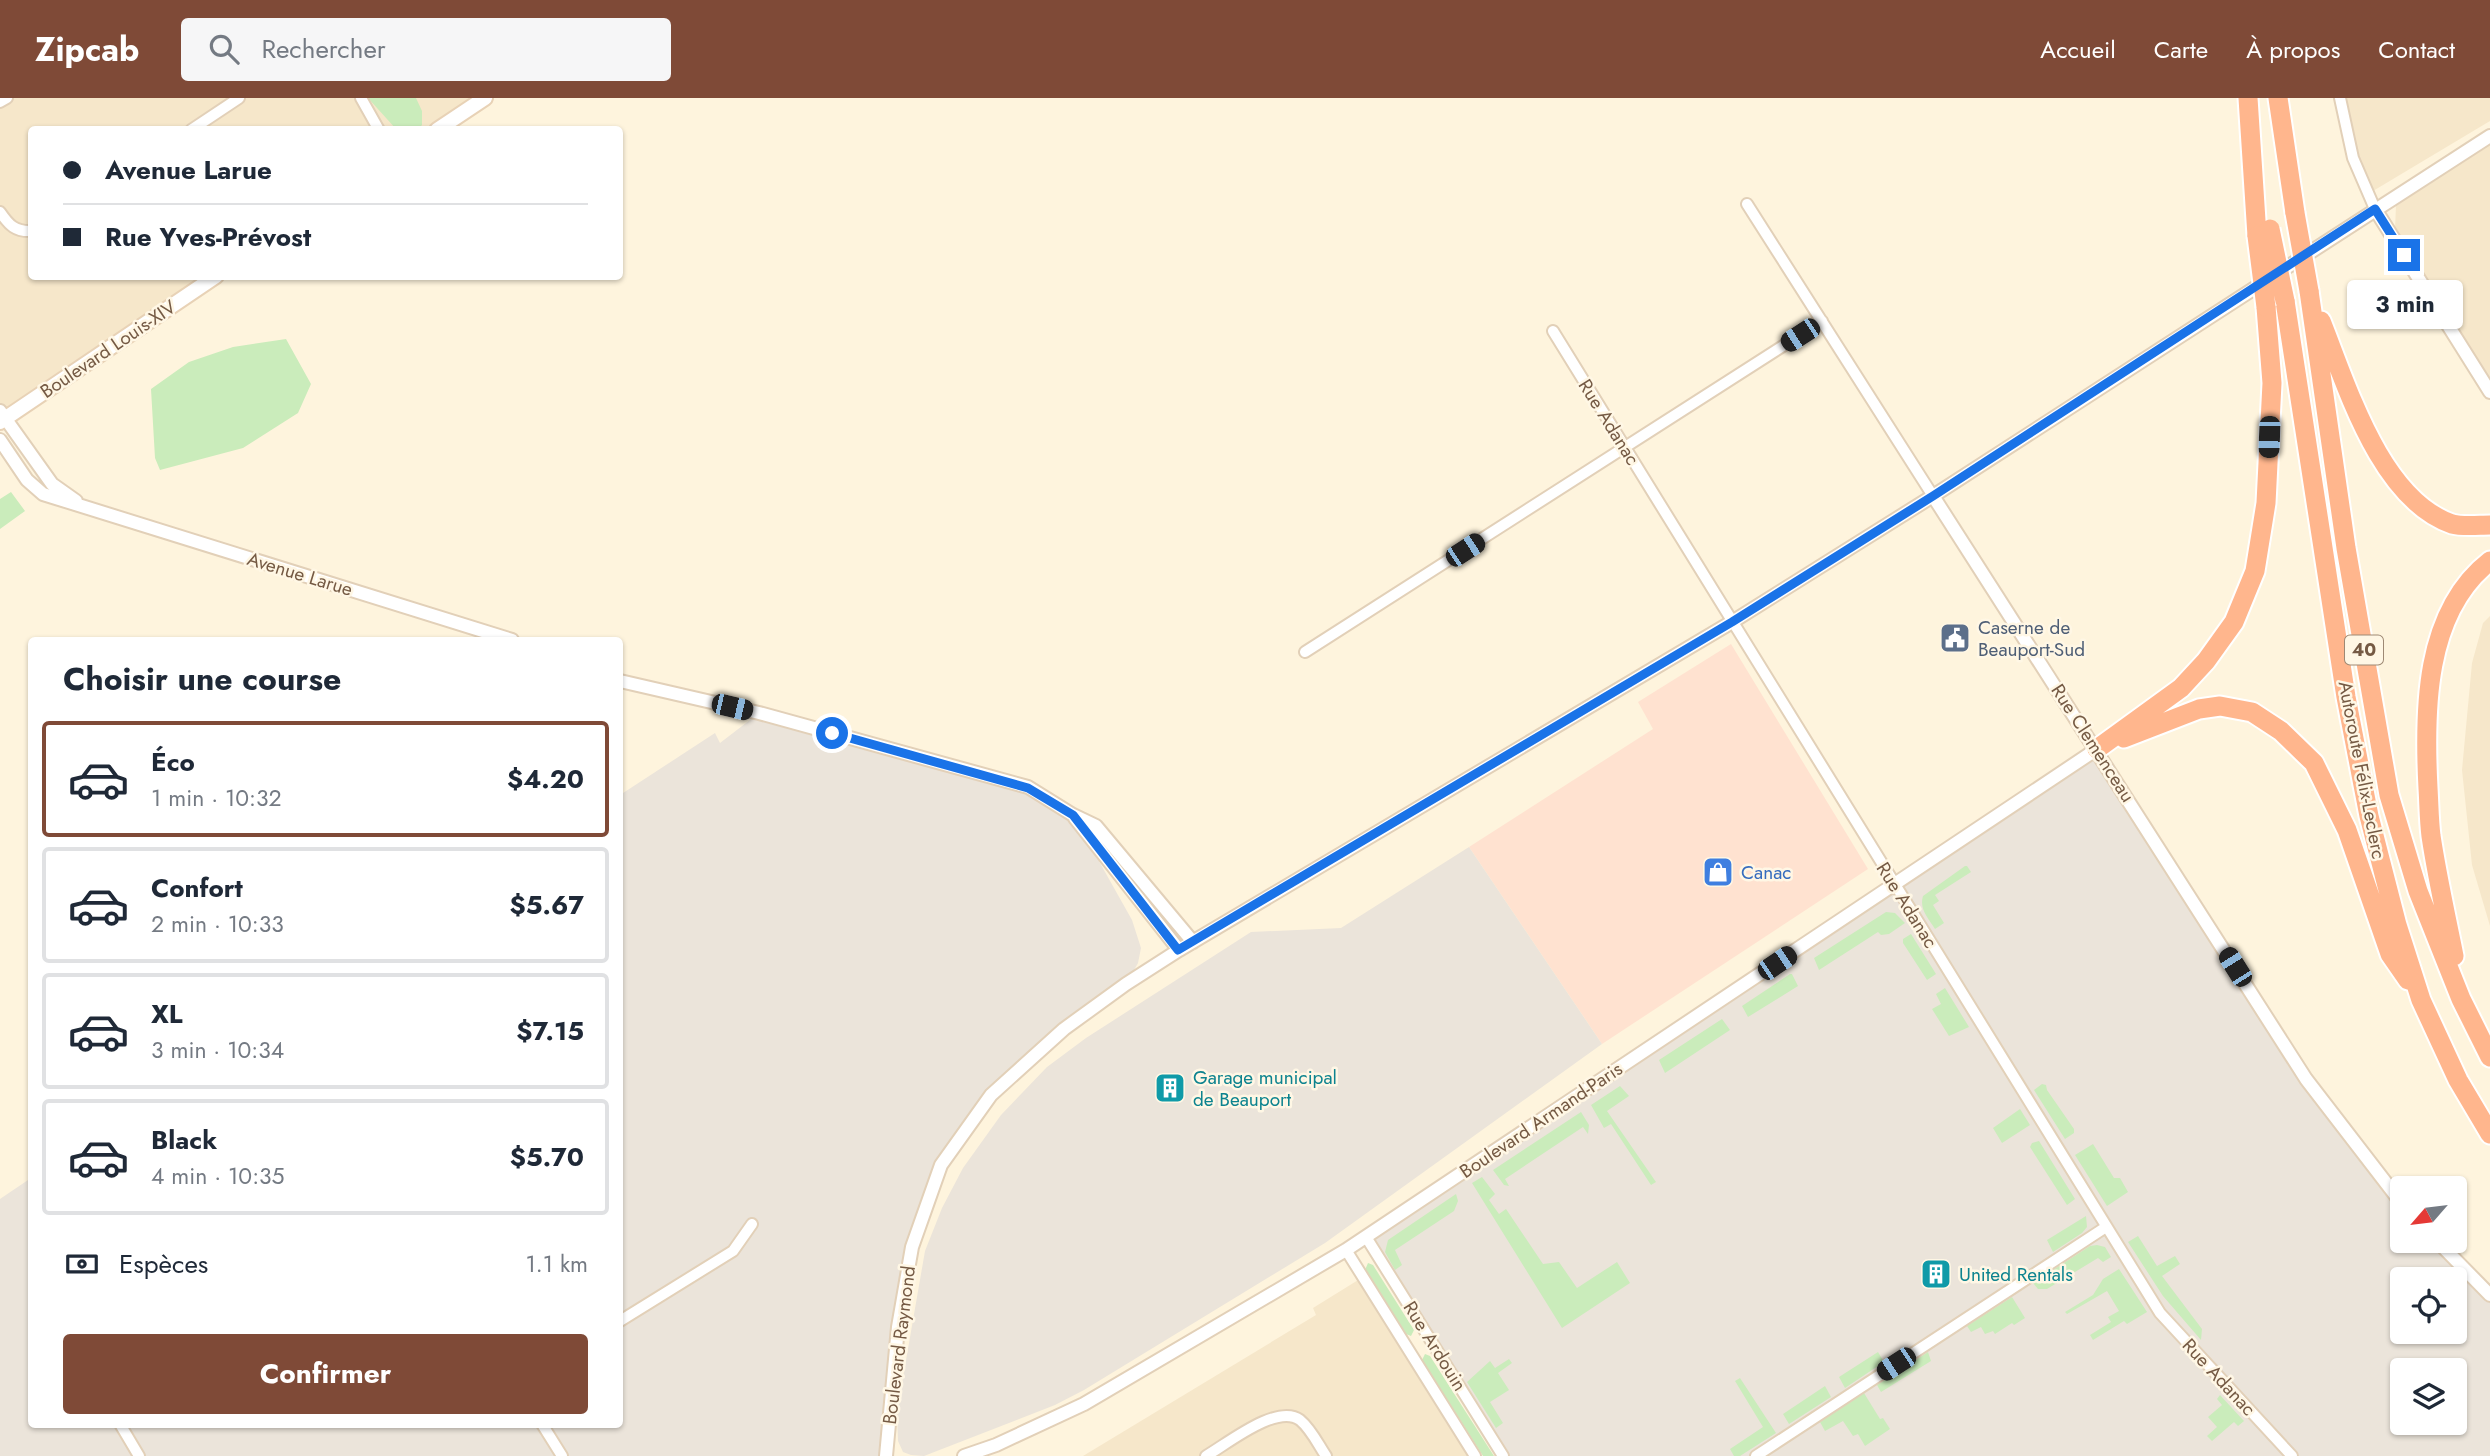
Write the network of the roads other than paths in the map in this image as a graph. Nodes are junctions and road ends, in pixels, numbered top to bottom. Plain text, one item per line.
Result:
1 (7, 98) edge
2 (239, 98) edge
3 (361, 98) edge
4 (485, 98) edge
5 (2248, 98) edge
6 (2278, 98) edge
7 (2340, 98) edge
8 (0, 103) edge
9 (197, 126) edge
10 (377, 126) edge
11 (443, 126) edge
12 (2490, 136) edge
13 (1748, 204) dead end
14 (2375, 209) junction
15 (0, 212) edge
16 (28, 231) edge
17 (2264, 232) junction
18 (210, 280) edge
19 (2309, 291) junction
20 (1822, 321) junction
21 (1553, 331) dead end
22 (2490, 392) edge
23 (2, 417) edge
24 (0, 440) edge
25 (1625, 447) junction
26 (1933, 496) junction
27 (88, 509) junction
28 (2490, 525) edge
29 (2490, 561) edge
30 (1732, 622) junction
31 (502, 637) edge
32 (1305, 652) dead end
33 (623, 682) edge
34 (2097, 749) junction
35 (1073, 815) junction
36 (1895, 886) junction
37 (1192, 942) junction
38 (1178, 950) junction
39 (2462, 999) junction
40 (2421, 1000) junction
41 (2490, 1057) edge
42 (2490, 1133) edge
43 (2390, 1188) edge
44 (751, 1224) dead end
45 (2106, 1227) junction
46 (1366, 1237) junction
47 (1346, 1250) junction
48 (2449, 1253) edge
49 (2490, 1295) edge
50 (623, 1319) edge
51 (122, 1428) edge
52 (544, 1428) edge
53 (1771, 1452) edge
54 (975, 1454) edge
55 (139, 1456) edge
56 (562, 1456) edge
57 (886, 1456) edge
58 (964, 1456) edge
59 (1206, 1456) edge
60 (1326, 1456) edge
61 (1475, 1456) edge
62 (1503, 1456) edge
63 (1756, 1456) edge
64 (2292, 1456) edge

1 - 8 street
2 - 9 street
3 - 10 street
4 - 11 main road
5 - 17 highway, Autoroute Félix-Leclerc / 40
6 - 19 highway, Autoroute Félix-Leclerc / 40, bridge
7 - 14 street
12 - 14 street, Boulevard Raymond
13 - 20 street, Rue Clemenceau
14 - 22 street
14 - 26 street, Boulevard Raymond
15 - 16 street
17 - 34 highway, bridge
17 - 40 highway, Autoroute Félix-Leclerc / 40, bridge
18 - 23 main road, Boulevard Louis-XIV
19 - 28 highway
19 - 39 highway, Autoroute Félix-Leclerc / 40
20 - 25 street
20 - 26 street, Rue Clemenceau
21 - 25 street, Rue Adanac
23 - 27 street, Avenue Larue
24 - 27 street, Avenue Larue
25 - 30 street, Rue Adanac
25 - 32 street
26 - 30 street, Boulevard Raymond
26 - 34 street, Rue Clemenceau
27 - 31 street, Avenue Larue
29 - 39 highway
30 - 36 street, Rue Adanac
30 - 37 street, Boulevard Raymond
33 - 35 street
34 - 36 street, Boulevard Armand-Paris
34 - 40 highway
34 - 43 street, Rue Clemenceau
35 - 37 street
35 - 38 street
36 - 45 street, Rue Adanac
36 - 46 street, Boulevard Armand-Paris
37 - 38 street, Boulevard Raymond
38 - 57 street, Boulevard Raymond
39 - 41 highway, Autoroute Félix-Leclerc / 40
40 - 42 highway, Autoroute Félix-Leclerc / 40
44 - 50 street
45 - 53 street
45 - 64 street, Rue Adanac
46 - 47 street, Boulevard Armand-Paris
46 - 62 street, Rue Ardouin
47 - 54 street, Boulevard Armand-Paris
47 - 61 street, Rue Ardouin
48 - 49 street
51 - 55 street
52 - 56 street
53 - 63 street
54 - 58 street, Boulevard Armand-Paris
59 - 60 street

